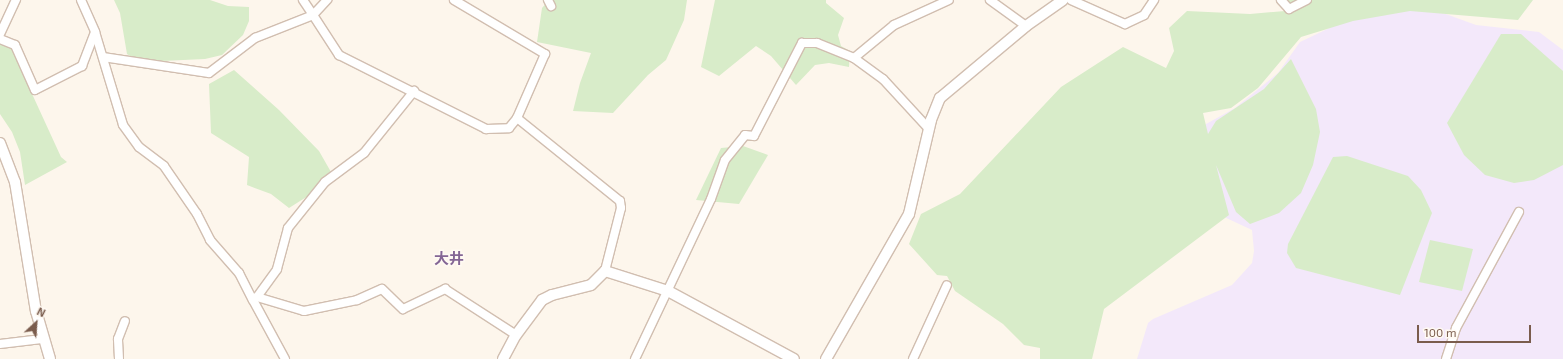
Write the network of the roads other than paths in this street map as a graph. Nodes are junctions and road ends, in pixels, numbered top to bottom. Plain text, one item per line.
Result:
1 (16, 0) edge
2 (81, 0) edge
3 (303, 0) edge
4 (327, 0) edge
5 (454, 0) edge
6 (950, 0) edge
7 (990, 0) edge
8 (1063, 0) edge
9 (1071, 0) edge
10 (1154, 0) edge
11 (1281, 0) edge
12 (1306, 0) edge
13 (313, 15) junction
14 (1026, 26) junction
15 (95, 32) junction
16 (0, 34) edge
17 (0, 39) edge
18 (103, 57) junction
19 (854, 58) junction
20 (414, 91) junction
21 (517, 118) junction
22 (929, 128) junction
23 (0, 143) edge
24 (1519, 212) dead end
25 (605, 271) junction
26 (947, 285) dead end
27 (668, 291) junction
28 (255, 298) junction
29 (126, 321) dead end
30 (516, 335) junction
31 (42, 339) junction
32 (0, 344) edge
33 (50, 359) edge
34 (119, 359) edge
35 (285, 359) edge
36 (503, 359) edge
37 (635, 359) edge
38 (794, 359) edge
39 (826, 359) edge
40 (912, 359) edge
41 (1446, 359) edge

1 - 16 street
2 - 15 street
3 - 13 street
4 - 13 street
5 - 21 street
6 - 19 street
7 - 14 street
8 - 14 street
9 - 10 street
11 - 12 street
13 - 18 street
13 - 20 street
14 - 22 street
15 - 17 street
15 - 18 street
18 - 28 street
19 - 22 street
19 - 27 street
20 - 21 street
20 - 28 street
21 - 25 street
22 - 39 street
23 - 31 street
24 - 41 street
25 - 27 street
25 - 30 street
26 - 40 street
27 - 37 street
27 - 38 street
28 - 30 street
28 - 35 street
29 - 34 street
30 - 36 street
31 - 32 street
31 - 33 street

